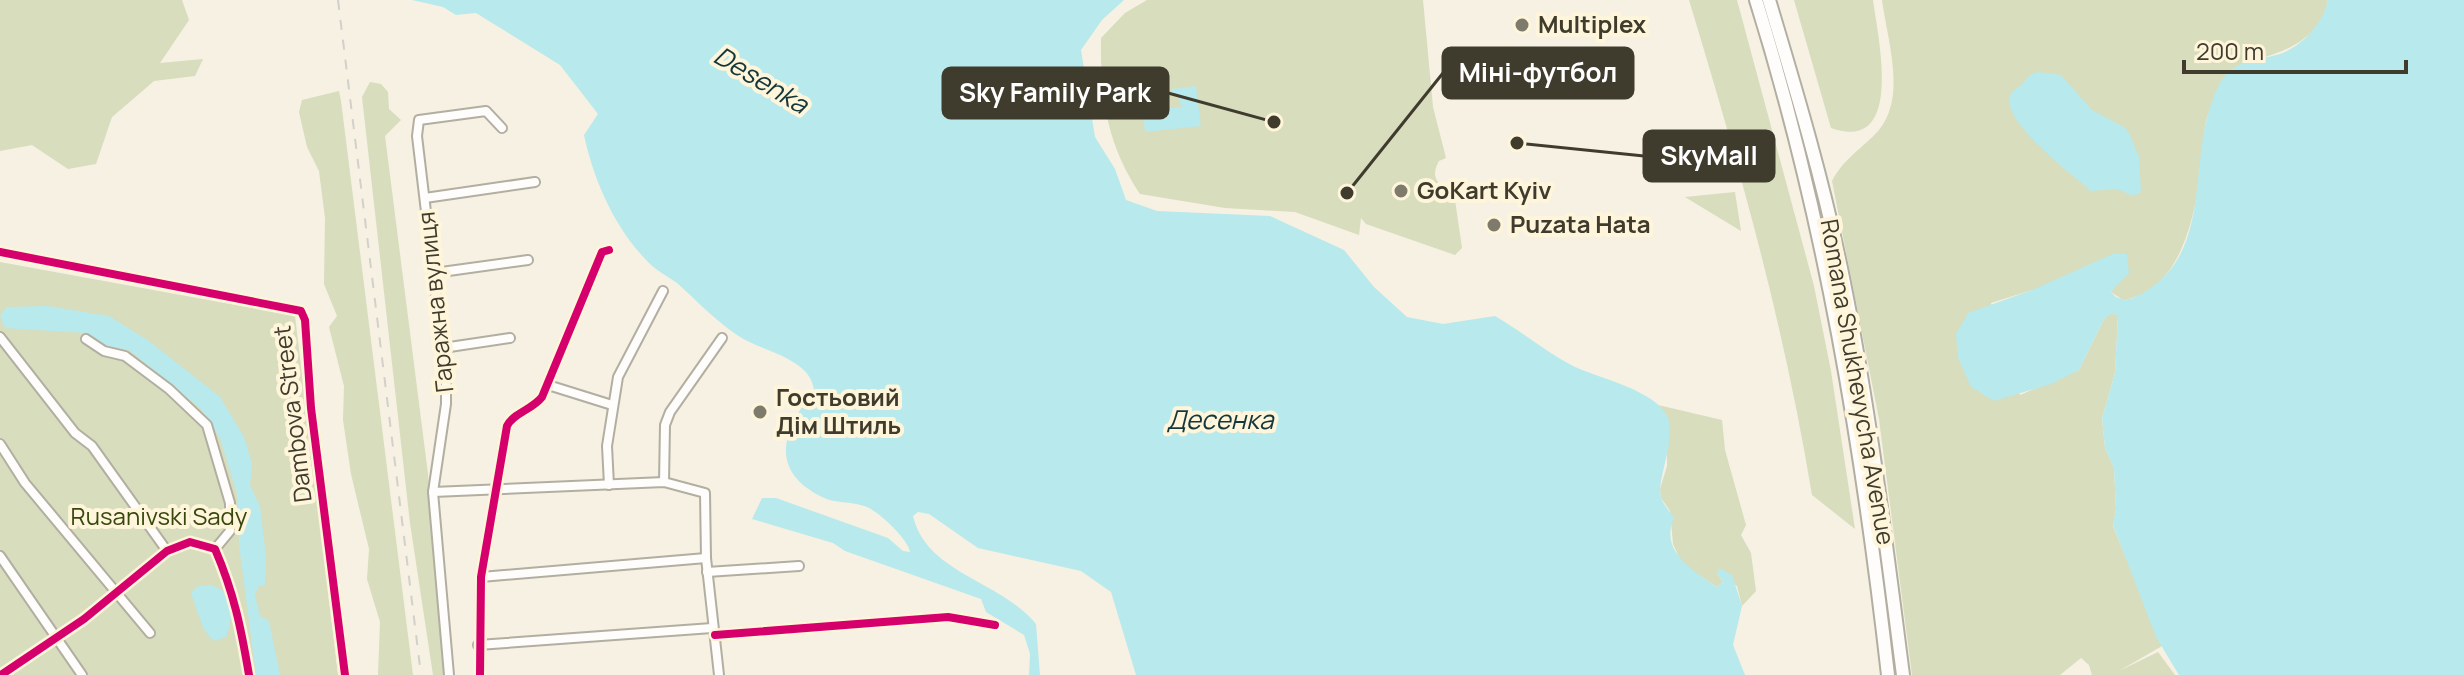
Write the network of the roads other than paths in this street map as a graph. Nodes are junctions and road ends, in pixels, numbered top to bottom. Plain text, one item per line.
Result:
1 (1756, 0) edge
2 (1769, 0) edge
3 (502, 128) dead end
4 (535, 182) dead end
5 (425, 198) junction
6 (609, 250) dead end
7 (0, 252) edge
8 (528, 260) dead end
9 (434, 273) junction
10 (663, 291) dead end
11 (0, 337) edge
12 (510, 338) dead end
13 (722, 338) dead end
14 (86, 339) dead end
15 (443, 348) junction
16 (548, 385) junction
17 (612, 405) junction
18 (0, 444) edge
19 (664, 482) junction
20 (609, 485) junction
21 (433, 492) junction
22 (495, 492) junction
23 (215, 549) junction
24 (167, 551) junction
25 (0, 556) edge
26 (706, 558) junction
27 (799, 566) dead end
28 (707, 572) junction
29 (481, 577) junction
30 (118, 593) junction
31 (995, 625) dead end
32 (714, 631) junction
33 (150, 633) dead end
34 (53, 638) junction
35 (478, 645) junction
36 (1, 675) edge
37 (82, 675) edge
38 (249, 675) edge
39 (345, 675) edge
40 (449, 675) edge
41 (480, 675) edge
42 (719, 675) edge
43 (1888, 675) edge
44 (1903, 675) edge

1 - 43 main road, Romana Shukhevycha Avenue
2 - 44 main road, Romana Shukhevycha Avenue
3 - 5 street, Гаражна вулиця
4 - 5 street
5 - 9 street, Гаражна вулиця
6 - 16 street
7 - 39 street, Dambova Street
8 - 9 street
9 - 15 street, Гаражна вулиця
10 - 17 street
11 - 24 street
12 - 15 street
13 - 19 street
14 - 23 street
15 - 21 street, Гаражна вулиця
16 - 17 street
16 - 22 street
17 - 20 street
18 - 30 street
19 - 20 street
19 - 26 street
20 - 22 street
21 - 22 street
21 - 40 street, Гаражна вулиця
22 - 29 street
23 - 24 street
23 - 38 street
24 - 30 street
25 - 34 street
26 - 28 street
26 - 29 street
27 - 28 street
28 - 32 street
29 - 35 street
30 - 33 street
30 - 34 street
31 - 32 street
32 - 35 street
32 - 42 street
34 - 36 street
34 - 37 street
35 - 41 street

